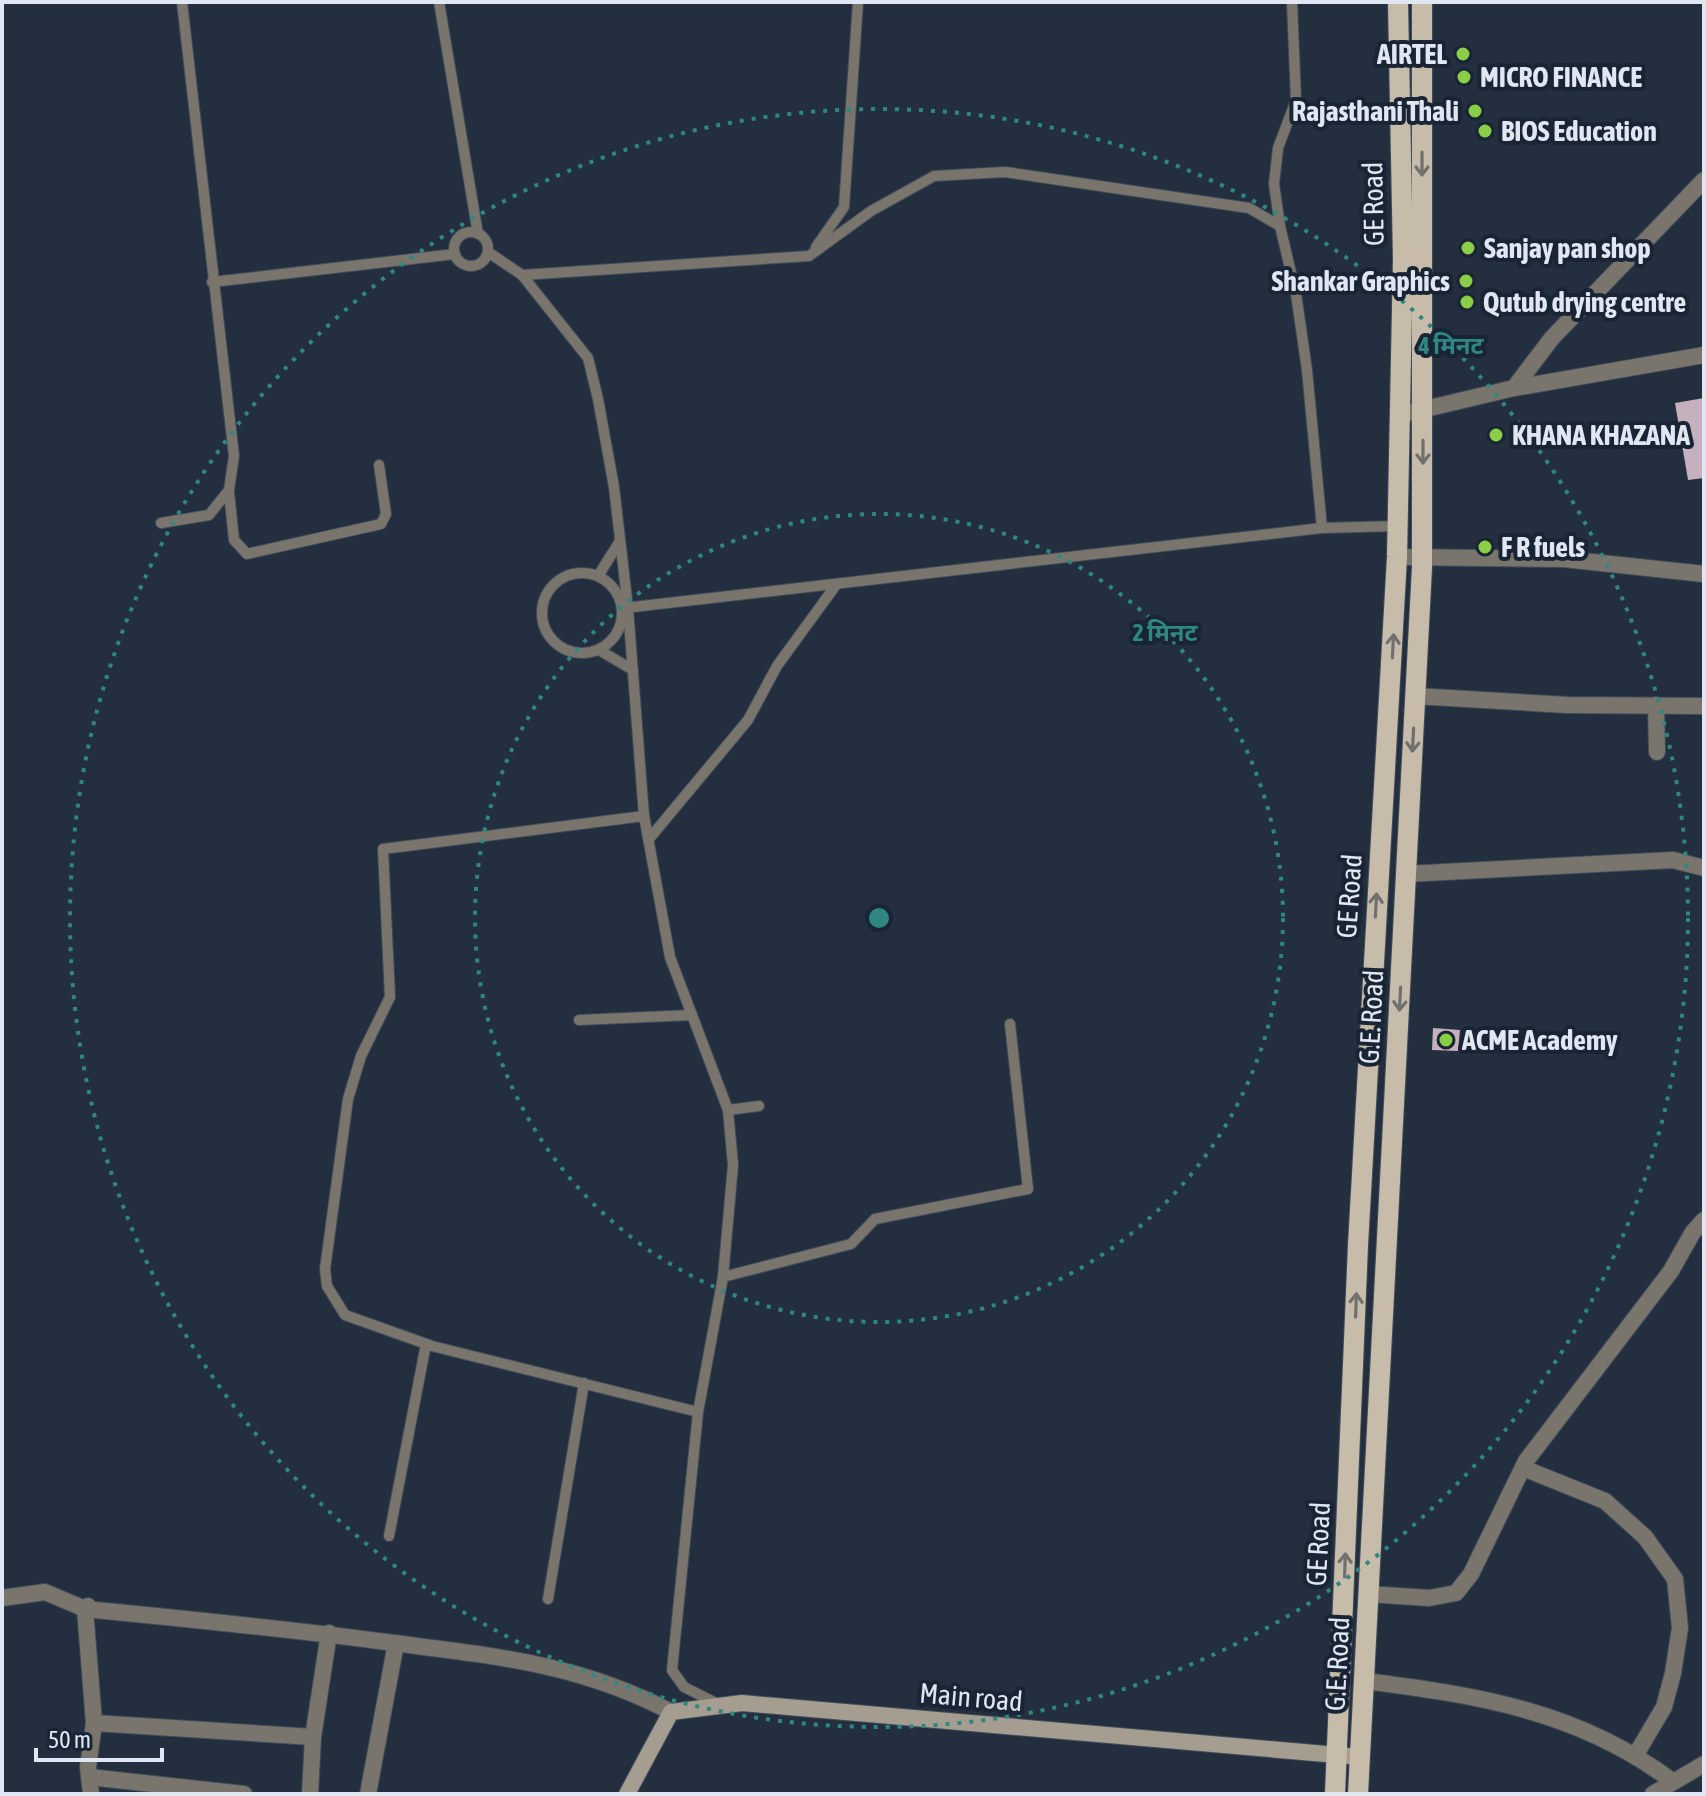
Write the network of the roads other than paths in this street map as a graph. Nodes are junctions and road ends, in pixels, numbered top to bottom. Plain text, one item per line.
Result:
1 (182, 2) edge
2 (439, 2) edge
3 (858, 2) edge
4 (1292, 2) edge
5 (1398, 2) edge
6 (1422, 2) edge
7 (1704, 180) edge
8 (1280, 226) junction
9 (478, 234) junction
10 (488, 252) junction
11 (455, 254) junction
12 (809, 256) junction
13 (522, 275) junction
14 (212, 282) junction
15 (1704, 355) edge
16 (1514, 388) junction
17 (1424, 410) junction
18 (1400, 415) junction
19 (379, 465) dead end
20 (229, 490) junction
21 (161, 523) dead end
22 (1398, 526) junction
23 (1322, 528) junction
24 (620, 541) junction
25 (1397, 557) junction
26 (1422, 559) junction
27 (1704, 574) edge
28 (598, 576) junction
29 (836, 585) junction
30 (625, 608) junction
31 (599, 650) junction
32 (633, 670) junction
33 (1415, 696) junction
34 (1656, 705) junction
35 (1704, 706) edge
36 (1657, 752) dead end
37 (644, 816) junction
38 (649, 839) junction
39 (1704, 868) edge
40 (1406, 874) junction
41 (692, 1015) junction
42 (579, 1020) dead end
43 (1010, 1024) dead end
44 (759, 1106) dead end
45 (728, 1110) junction
46 (1704, 1220) edge
47 (723, 1277) junction
48 (426, 1344) junction
49 (584, 1383) junction
50 (698, 1412) junction
51 (1523, 1468) junction
52 (389, 1536) dead end
53 (1368, 1594) junction
54 (2, 1598) edge
55 (548, 1599) dead end
56 (86, 1607) junction
57 (329, 1633) junction
58 (396, 1643) junction
59 (1364, 1681) junction
60 (722, 1706) junction
61 (671, 1712) junction
62 (94, 1723) junction
63 (313, 1737) junction
64 (1337, 1754) junction
65 (1635, 1756) junction
66 (1360, 1757) junction
67 (1704, 1764) edge
68 (639, 1770) junction
69 (1672, 1781) junction
70 (90, 1786) edge
71 (244, 1794) edge
72 (310, 1794) edge
73 (368, 1794) edge
74 (627, 1794) edge
75 (639, 1794) edge
76 (1335, 1794) edge
77 (1358, 1794) edge
78 (1653, 1794) edge

1 - 14 lane
2 - 9 lane
3 - 12 lane
4 - 8 lane
5 - 18 main road, GE Road
6 -> 17 main road, G.E. Road
7 - 16 street
8 - 12 lane
8 - 23 lane
9 - 10 lane
9 - 11 lane
10 - 11 lane
10 - 13 lane
11 - 14 lane
12 - 13 lane
13 - 24 lane
14 - 20 lane
15 - 16 street
16 - 17 street
17 - 18 street
17 -> 26 main road, G.E. Road
18 - 22 main road, GE Road
19 - 20 lane
20 - 21 lane
22 - 23 lane
22 - 25 main road, GE Road
23 - 29 lane
24 - 28 lane
24 - 30 lane
25 - 26 street
64 -> 25 main road, GE Road
26 - 27 street
26 - 33 main road, G.E. Road
28 - 30 lane
28 - 31 lane
29 - 30 lane
29 - 38 lane
30 - 31 lane
30 - 32 lane
31 - 32 lane
32 - 37 lane
33 - 34 street
33 -> 40 main road, G.E. Road
34 - 35 street
34 - 36 street
37 - 38 lane
37 - 48 lane
38 - 41 lane
39 - 40 street
40 -> 53 main road, G.E. Road
41 - 42 lane
41 - 45 lane
43 - 47 lane
44 - 45 lane
45 - 47 lane
46 - 51 street
47 - 50 lane
48 - 49 lane
48 - 52 lane
49 - 50 lane
49 - 55 lane
50 - 60 lane
51 - 53 street
51 - 65 street
53 - 59 main road, G.E. Road
54 - 56 street
56 - 57 street
56 - 62 street
57 - 58 street
57 - 63 street
58 - 61 street
58 - 73 street
59 - 65 street
59 - 66 main road, G.E. Road
60 - 61 street, Main road
60 - 64 street, Main road
61 - 68 street
62 - 63 street
62 - 70 street
63 - 72 street
64 - 66 street, Main road
64 - 76 main road, GE Road
65 - 69 street
66 - 77 main road, G.E. Road
67 - 69 street
68 - 74 street
68 - 75 street
69 - 78 street
70 - 71 street

